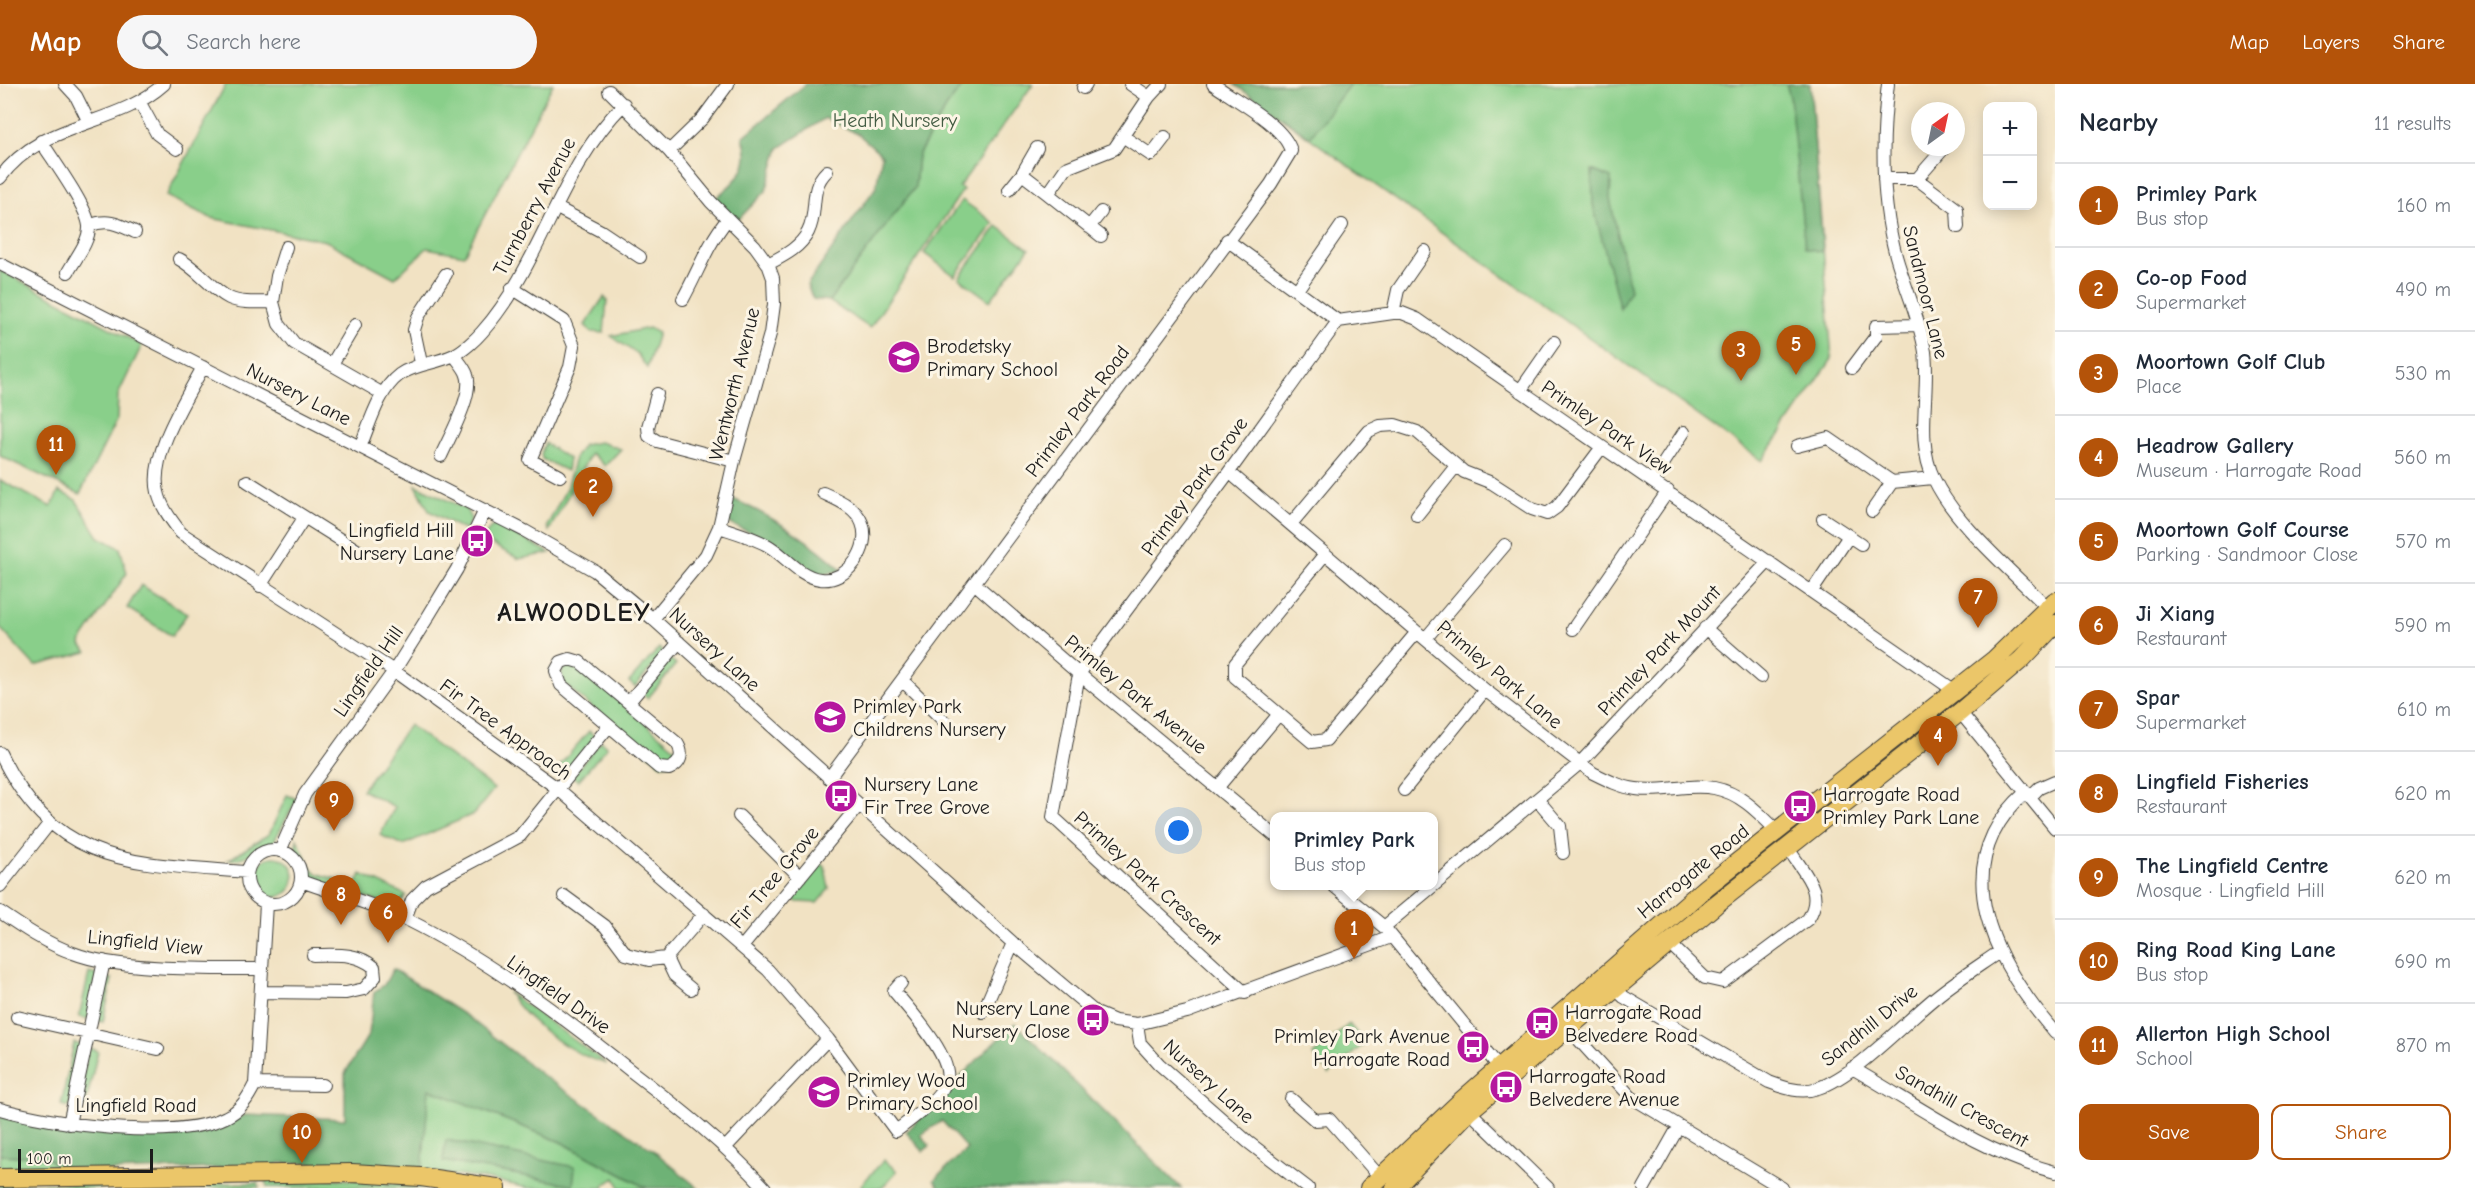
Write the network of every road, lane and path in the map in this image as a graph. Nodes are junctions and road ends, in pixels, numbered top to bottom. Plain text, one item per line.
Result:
1 (65, 84) edge
2 (164, 84) edge
3 (728, 84) edge
4 (1130, 84) edge
5 (1161, 84) edge
6 (1213, 84) edge
7 (1887, 84) edge
8 (609, 91) dead end
9 (1149, 97) junction
10 (140, 102) junction
11 (624, 104) junction
12 (88, 120) junction
13 (1124, 137) junction
14 (1165, 137) dead end
15 (41, 141) junction
16 (1037, 148) dead end
17 (177, 149) dead end
18 (669, 151) junction
19 (1937, 156) edge
20 (826, 171) dead end
21 (1022, 174) junction
22 (0, 178) edge
23 (1884, 179) junction
24 (1917, 179) junction
25 (1009, 190) dead end
26 (1048, 194) junction
27 (557, 208) junction
28 (1101, 212) dead end
29 (727, 220) junction
30 (1342, 225) dead end
31 (89, 226) junction
32 (1089, 227) junction
33 (1958, 227) dead end
34 (135, 232) dead end
35 (1101, 236) dead end
36 (1227, 240) junction
37 (286, 247) dead end
38 (1425, 251) dead end
39 (640, 257) dead end
40 (179, 259) dead end
41 (0, 264) edge
42 (768, 264) junction
43 (68, 272) dead end
44 (446, 274) dead end
45 (512, 288) junction
46 (1297, 290) junction
47 (683, 299) dead end
48 (273, 302) junction
49 (1393, 313) junction
50 (1338, 321) junction
51 (355, 325) dead end
52 (1918, 325) junction
53 (1554, 342) dead end
54 (454, 355) junction
55 (421, 363) junction
56 (332, 364) junction
57 (203, 367) junction
58 (1852, 368) dead end
59 (1520, 391) junction
60 (383, 393) junction
61 (657, 394) dead end
62 (1684, 432) dead end
63 (1797, 446) dead end
64 (360, 447) junction
65 (1602, 447) junction
66 (441, 456) dead end
67 (734, 461) junction
68 (1456, 466) junction
69 (1229, 472) junction
70 (560, 476) dead end
71 (1933, 478) junction
72 (247, 481) dead end
73 (1652, 481) junction
74 (1892, 482) junction
75 (1668, 491) junction
76 (824, 493) dead end
77 (485, 510) junction
78 (1872, 511) dead end
79 (1417, 515) dead end
80 (304, 518) junction
81 (1823, 519) dead end
82 (1291, 524) junction
83 (719, 527) junction
84 (1849, 537) junction
85 (1861, 544) dead end
86 (1505, 545) dead end
87 (360, 552) dead end
88 (1325, 554) junction
89 (1769, 561) junction
90 (974, 583) junction
91 (260, 585) junction
92 (1812, 591) junction
93 (2053, 611) edge
94 (653, 619) junction
95 (1705, 628) junction
96 (1573, 629) dead end
97 (1422, 635) junction
98 (679, 642) junction
99 (2022, 659) junction
100 (394, 671) junction
101 (1079, 674) junction
102 (1761, 677) dead end
103 (903, 681) junction
104 (1485, 690) junction
105 (1955, 691) junction
106 (628, 702) junction
107 (1960, 712) junction
108 (1279, 714) junction
109 (948, 725) dead end
110 (609, 726) junction
111 (1931, 735) junction
112 (1880, 750) junction
113 (0, 753) edge
114 (1579, 764) junction
115 (829, 778) junction
116 (2055, 781) edge
117 (1218, 787) junction
118 (556, 788) junction
119 (1404, 790) dead end
120 (2028, 794) junction
121 (1537, 799) junction
122 (859, 805) junction
123 (1830, 815) junction
124 (739, 816) dead end
125 (49, 824) junction
126 (2055, 828) edge
127 (1270, 831) edge
128 (1777, 831) junction
129 (1788, 848) junction
130 (280, 851) junction
131 (1563, 854) dead end
132 (1736, 864) junction
133 (247, 872) junction
134 (800, 877) junction
135 (301, 881) junction
136 (0, 886) edge
137 (1438, 887) edge
138 (1340, 890) edge
139 (1435, 890) edge
140 (564, 896) dead end
141 (266, 903) junction
142 (0, 912) edge
143 (704, 914) junction
144 (405, 919) junction
145 (1388, 932) junction
146 (1012, 943) junction
147 (1669, 943) junction
148 (742, 947) junction
149 (1998, 952) junction
150 (313, 955) dead end
151 (666, 958) junction
152 (104, 961) junction
153 (262, 969) junction
154 (1604, 976) junction
155 (901, 983) dead end
156 (691, 989) dead end
157 (1616, 990) junction
158 (262, 992) junction
159 (1245, 993) junction
160 (983, 1012) dead end
161 (17, 1017) dead end
162 (1137, 1024) junction
163 (1569, 1029) junction
164 (2055, 1033) edge
165 (88, 1034) junction
166 (828, 1039) junction
167 (158, 1049) dead end
168 (1499, 1067) junction
169 (1852, 1068) junction
170 (255, 1084) junction
171 (323, 1085) dead end
172 (1291, 1099) dead end
173 (1465, 1106) junction
174 (0, 1109) edge
175 (69, 1124) junction
176 (1678, 1126) junction
177 (725, 1148) junction
178 (2055, 1172) edge
179 (0, 1178) edge
180 (1383, 1186) edge
181 (497, 1188) edge
182 (765, 1188) edge
183 (1308, 1188) edge
184 (1548, 1188) edge
185 (1644, 1188) edge
186 (1782, 1188) edge

1 - 12 street
2 - 10 street
3 - 18 street
4 - 9 street
5 - 9 street
6 - 36 street, Primley Park Road
7 - 23 street, Sandmoor Lane
8 - 11 street, Wentworth Avenue
9 - 13 street
10 - 12 street
10 - 17 street
11 - 18 street, Wentworth Avenue
11 - 27 street, Turnberry Avenue
12 - 15 street
13 - 14 street
13 - 26 street
15 - 22 street
15 - 31 street
16 - 21 street
18 - 29 street, Wentworth Avenue
19 - 24 street
20 - 42 street
21 - 25 street
21 - 26 street
23 - 24 street
23 - 52 street, Sandmoor Lane
24 - 33 street
26 - 32 street
27 - 39 street
27 - 45 street, Turnberry Avenue
28 - 32 street
29 - 42 street, Wentworth Avenue
29 - 47 street
30 - 46 street
31 - 34 street
31 - 43 street
32 - 35 street
36 - 46 street
36 - 90 street, Primley Park Road
37 - 48 street
38 - 49 street
40 - 48 street
41 - 57 street, Nursery Lane
42 - 67 street, Wentworth Avenue
44 - 55 street
45 - 54 street, Turnberry Avenue
45 - 70 street
46 - 50 street
48 - 56 street
49 - 50 street, Primley Park View
49 - 59 street, Primley Park View
50 - 69 street, Primley Park Grove
51 - 56 street
52 - 58 street
52 - 71 street, Sandmoor Lane
53 - 59 street
54 - 55 street, Turnberry Avenue
54 - 66 street
55 - 60 street, Turnberry Avenue
56 - 60 street
57 - 64 street, Nursery Lane
57 - 91 street, Fir Tree Approach
59 - 65 street, Primley Park View
60 - 64 street, Turnberry Avenue
61 - 67 street
62 - 73 street
63 - 74 street
64 - 77 street, Nursery Lane
65 - 68 street
65 - 73 street, Primley Park View
67 - 83 street, Wentworth Avenue
68 - 79 street
68 - 82 street
69 - 82 street, Primley Park Lane
69 - 101 street, Primley Park Grove
71 - 74 street
71 - 93 street, Sandmoor Lane
72 - 80 street
73 - 75 street, Primley Park View
74 - 78 street
75 - 89 street, Primley Park View
75 - 96 street
76 - 83 street
77 - 94 street, Nursery Lane
77 - 100 street, Lingfield Hill
80 - 87 street
80 - 91 street
81 - 84 street
82 - 88 street, Primley Park Lane
83 - 94 street, Wentworth Avenue
84 - 85 street
84 - 92 street
86 - 97 street
88 - 97 street, Primley Park Lane
88 - 108 street
89 - 92 street, Primley Park View
89 - 95 street, Primley Park Mount
90 - 101 street, Primley Park Avenue
90 - 103 street, Primley Park Road
91 - 100 street, Fir Tree Approach
92 - 105 street, Primley Park View
93 - 99 highway, Harrogate Road
93 - 105 highway, Harrogate Road
94 - 98 street, Nursery Lane
95 - 102 street
95 - 114 street, Primley Park Mount
97 - 104 street, Primley Park Lane
97 - 108 street
98 - 106 street
98 - 115 street, Nursery Lane
99 - 105 highway
99 - 107 highway, Harrogate Road
100 - 118 street, Fir Tree Approach
100 - 130 street, Lingfield Hill
101 - 117 street, Primley Park Avenue
101 - 159 street, Primley Park Crescent
103 - 109 street
103 - 115 street, Primley Park Road
104 - 114 street, Primley Park Lane
104 - 119 street
105 - 112 highway, Harrogate Road
106 - 110 street
106 - 110 street
107 - 111 highway, Harrogate Road
107 - 120 street
108 - 117 street
110 - 118 street
111 - 112 highway
111 - 123 highway, Harrogate Road
112 - 128 highway, Harrogate Road
113 - 125 street
114 - 121 street, Primley Park Mount
114 - 128 street, Primley Park Lane
115 - 122 street, Nursery Lane
116 - 120 street
117 - 127 street, Primley Park Avenue
118 - 143 street, Fir Tree Approach
118 - 144 street
120 - 126 street
120 - 149 street
121 - 131 street
121 - 137 street, Primley Park Mount
122 - 134 street, Fir Tree Grove
122 - 146 street, Nursery Lane
123 - 128 highway
123 - 129 highway, Harrogate Road
124 - 134 street
125 - 133 street
125 - 136 street
128 - 132 highway, Harrogate Road
129 - 132 highway
129 - 147 highway, Harrogate Road
129 - 147 street
130 - 133 street
130 - 135 street
132 - 154 highway, Harrogate Road
133 - 141 street
134 - 148 street, Fir Tree Grove
135 - 141 street
135 - 144 street, Lingfield Drive
138 - 145 street
139 - 145 street, Primley Park Mount
140 - 151 street
141 - 153 street, Lingfield Road
142 - 152 street, Lingfield View
143 - 148 street, Fir Tree Approach
143 - 151 street
144 - 177 street, Lingfield Drive
145 - 159 street
145 - 168 street
146 - 160 street
146 - 162 street, Nursery Lane
147 - 157 highway, Harrogate Road
148 - 166 street, Fir Tree Approach
149 - 164 street
149 - 169 street, Sandhill Drive
150 - 158 street
151 - 156 street
152 - 153 street, Lingfield View
152 - 165 street
153 - 158 street, Lingfield Road
154 - 157 street, Sandhill Drive
154 - 168 highway, Harrogate Road
155 - 166 street, Fir Tree Approach
157 - 163 highway, Harrogate Road
157 - 169 street, Sandhill Drive
158 - 170 street, Lingfield Road
159 - 162 street
161 - 165 street
162 - 183 street, Nursery Lane
163 - 173 highway, Harrogate Road
163 - 176 street
165 - 167 street
165 - 175 street
166 - 177 street
168 - 173 highway, Harrogate Road
169 - 178 street, Sandhill Crescent
170 - 171 street
170 - 175 street, Lingfield Road
172 - 180 street
173 - 180 highway, Harrogate Road
173 - 184 street
174 - 175 street, Lingfield Road
176 - 185 street
176 - 186 street
177 - 182 street, Lingfield Drive
179 - 181 highway

